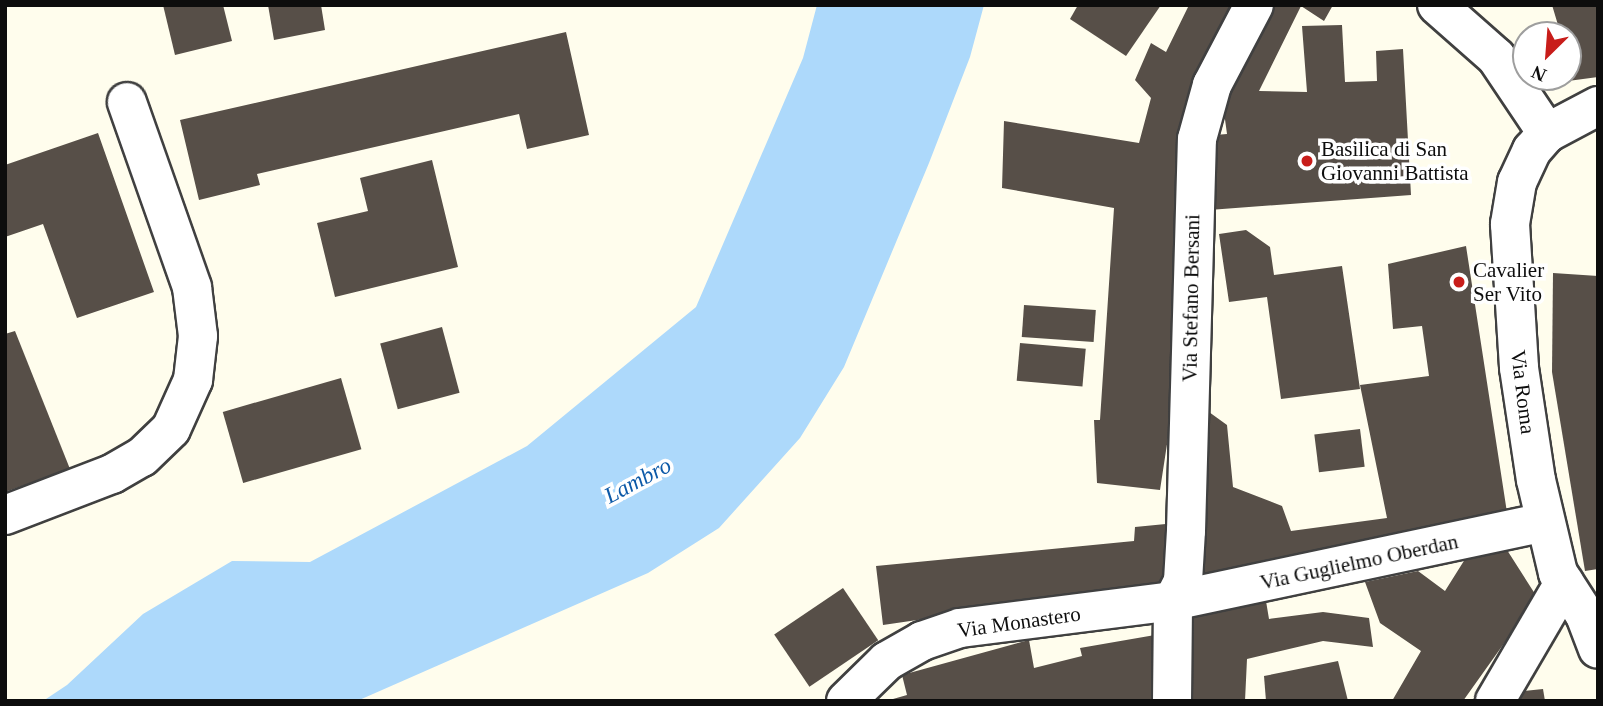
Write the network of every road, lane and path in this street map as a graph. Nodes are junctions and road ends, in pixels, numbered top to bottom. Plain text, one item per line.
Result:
1 (1254, 5) edge
2 (1437, 5) edge
3 (128, 102) dead end
4 (1598, 106) edge
5 (1548, 133) junction
6 (5, 515) edge
7 (1545, 522) junction
8 (1563, 583) junction
9 (1173, 601) junction
10 (1598, 649) edge
11 (846, 701) edge
12 (1172, 701) edge
13 (1495, 701) edge

1 - 9 street, Via Stefano Bersani
2 - 5 street
3 - 6 street
4 - 5 street
5 - 7 street, Via Roma
7 - 8 street, Via Roma
7 - 9 street, Via Guglielmo Oberdan
8 - 10 street, Via Roma
8 - 13 street
9 - 11 street, Via Monastero
9 - 12 street, Via Stefano Bersani

